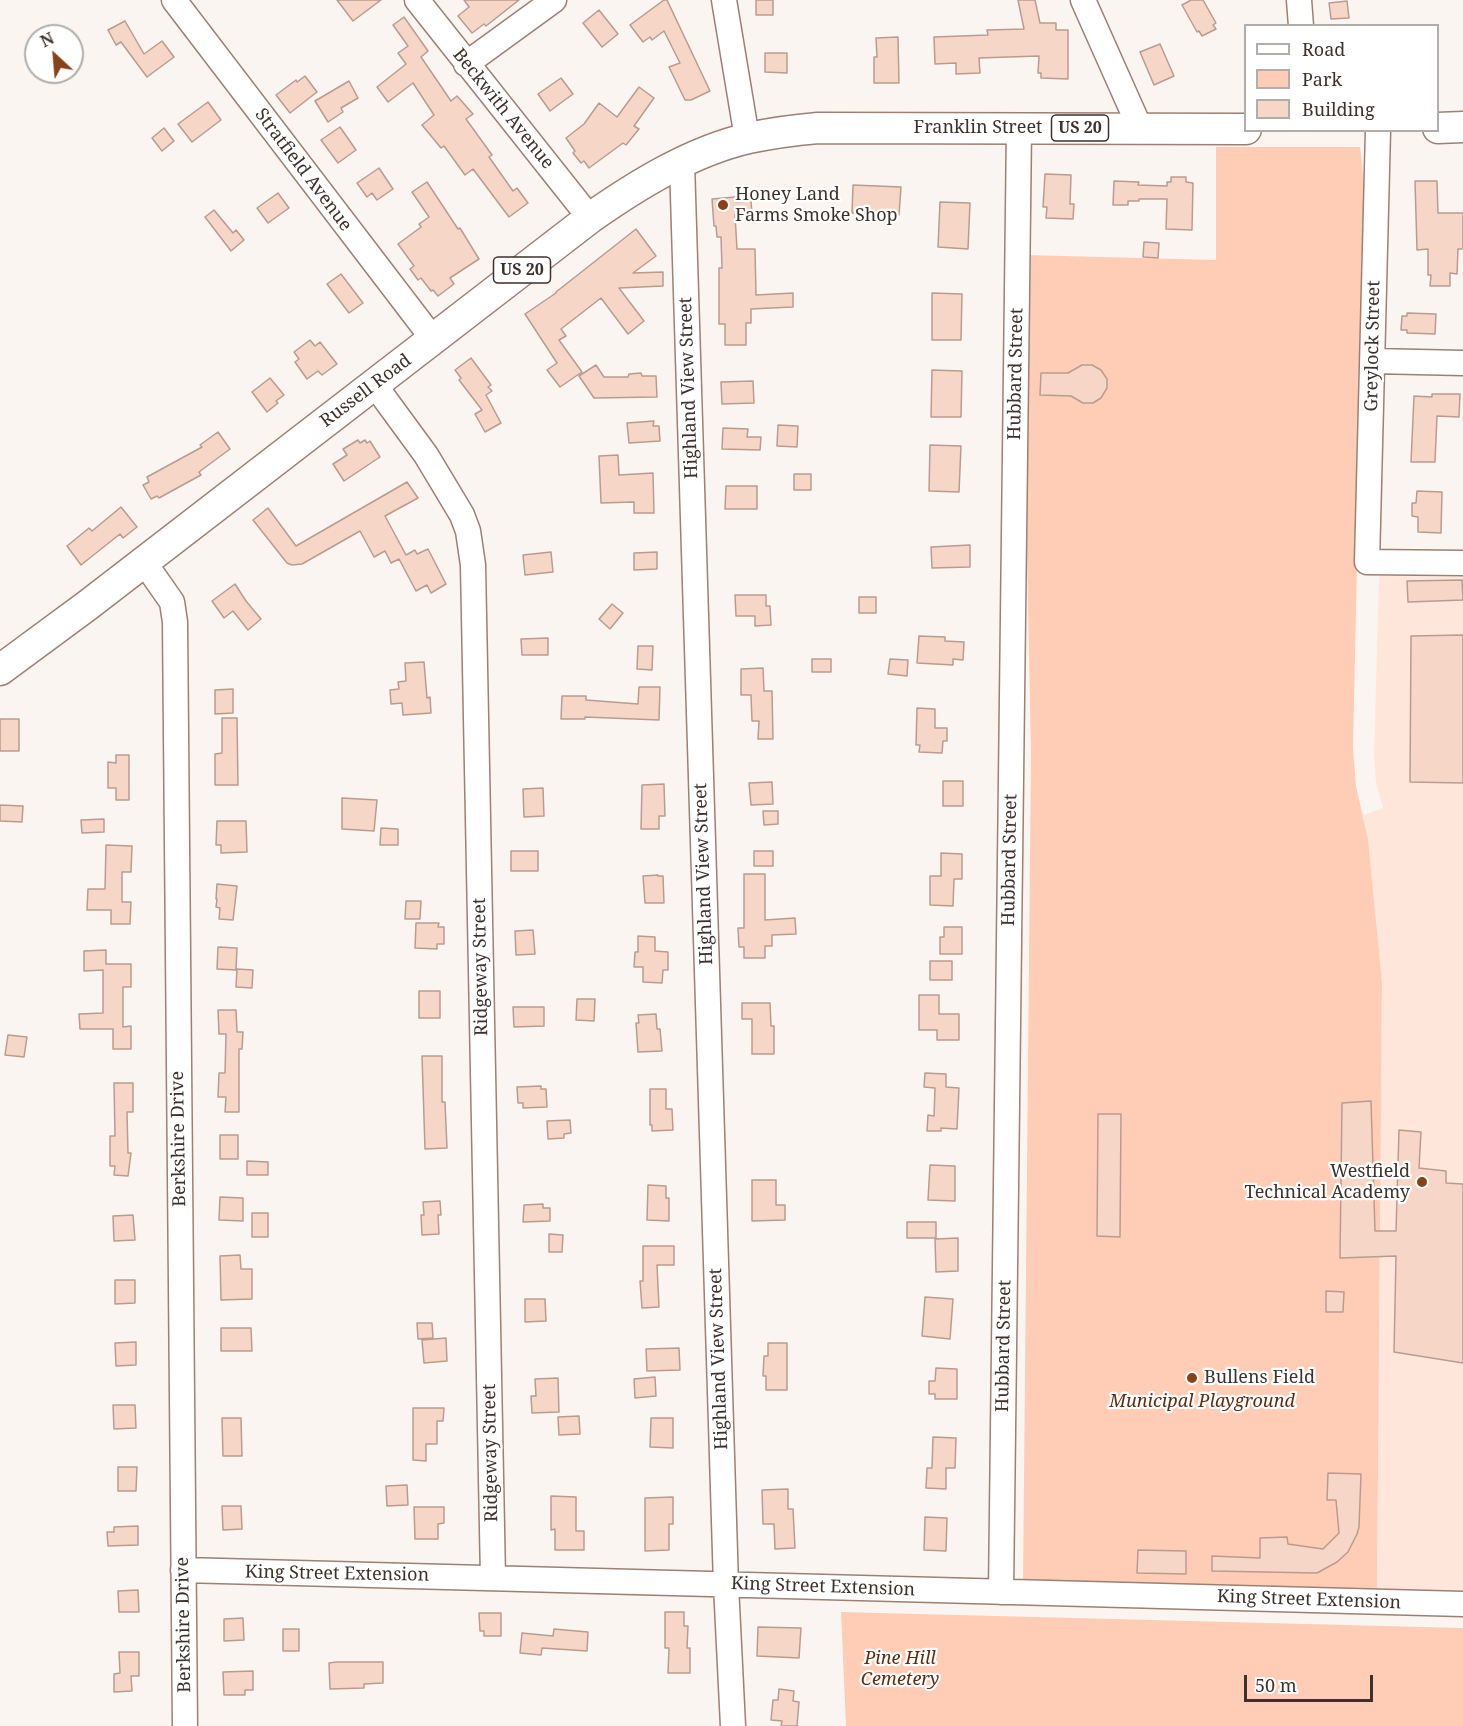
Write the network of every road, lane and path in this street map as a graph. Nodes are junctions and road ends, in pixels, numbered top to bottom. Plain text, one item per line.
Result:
1 (174, 0) edge
2 (417, 0) edge
3 (554, 0) edge
4 (724, 0) edge
5 (1083, 0) edge
6 (1299, 0) edge
7 (1301, 24) edge
8 (466, 64) junction
9 (1463, 127) edge
10 (1019, 128) junction
11 (1140, 128) junction
12 (1439, 128) edge
13 (1244, 129) edge
14 (1378, 132) edge
15 (747, 138) junction
16 (682, 163) junction
17 (590, 218) junction
18 (433, 339) junction
19 (1373, 361) junction
20 (1463, 363) edge
21 (374, 384) junction
22 (144, 562) junction
23 (1463, 563) edge
24 (0, 670) edge
25 (183, 1570) junction
26 (493, 1578) junction
27 (726, 1585) junction
28 (1001, 1592) junction
29 (1463, 1604) edge
30 (185, 1726) edge
31 (732, 1726) edge

1 - 18 street, Stratfield Avenue
2 - 8 street, Beckwith Avenue
3 - 8 street
4 - 15 street
5 - 11 street
6 - 7 street
8 - 17 street, Beckwith Avenue
9 - 12 main road
10 - 11 main road, Franklin Street / US 20
10 - 15 main road, Franklin Street / US 20
10 - 28 street, Hubbard Street
11 - 13 main road, Franklin Street / US 20
14 - 19 street, Greylock Street
15 - 16 main road, Russell Road / US 20
16 - 17 main road, Russell Road / US 20
16 - 27 street, Highland View Street
17 - 18 main road, Russell Road / US 20
18 - 21 main road, Russell Road / US 20
19 - 20 street
19 - 23 street, Greylock Street
21 - 22 main road, Russell Road / US 20
21 - 26 street, Ridgeway Street
22 - 24 main road, Russell Road / US 20
22 - 25 street, Berkshire Drive
25 - 26 street, King Street Extension
25 - 30 street, Berkshire Drive
26 - 27 street, King Street Extension
27 - 28 street, King Street Extension
27 - 31 street, Highland View Street
28 - 29 street, King Street Extension

